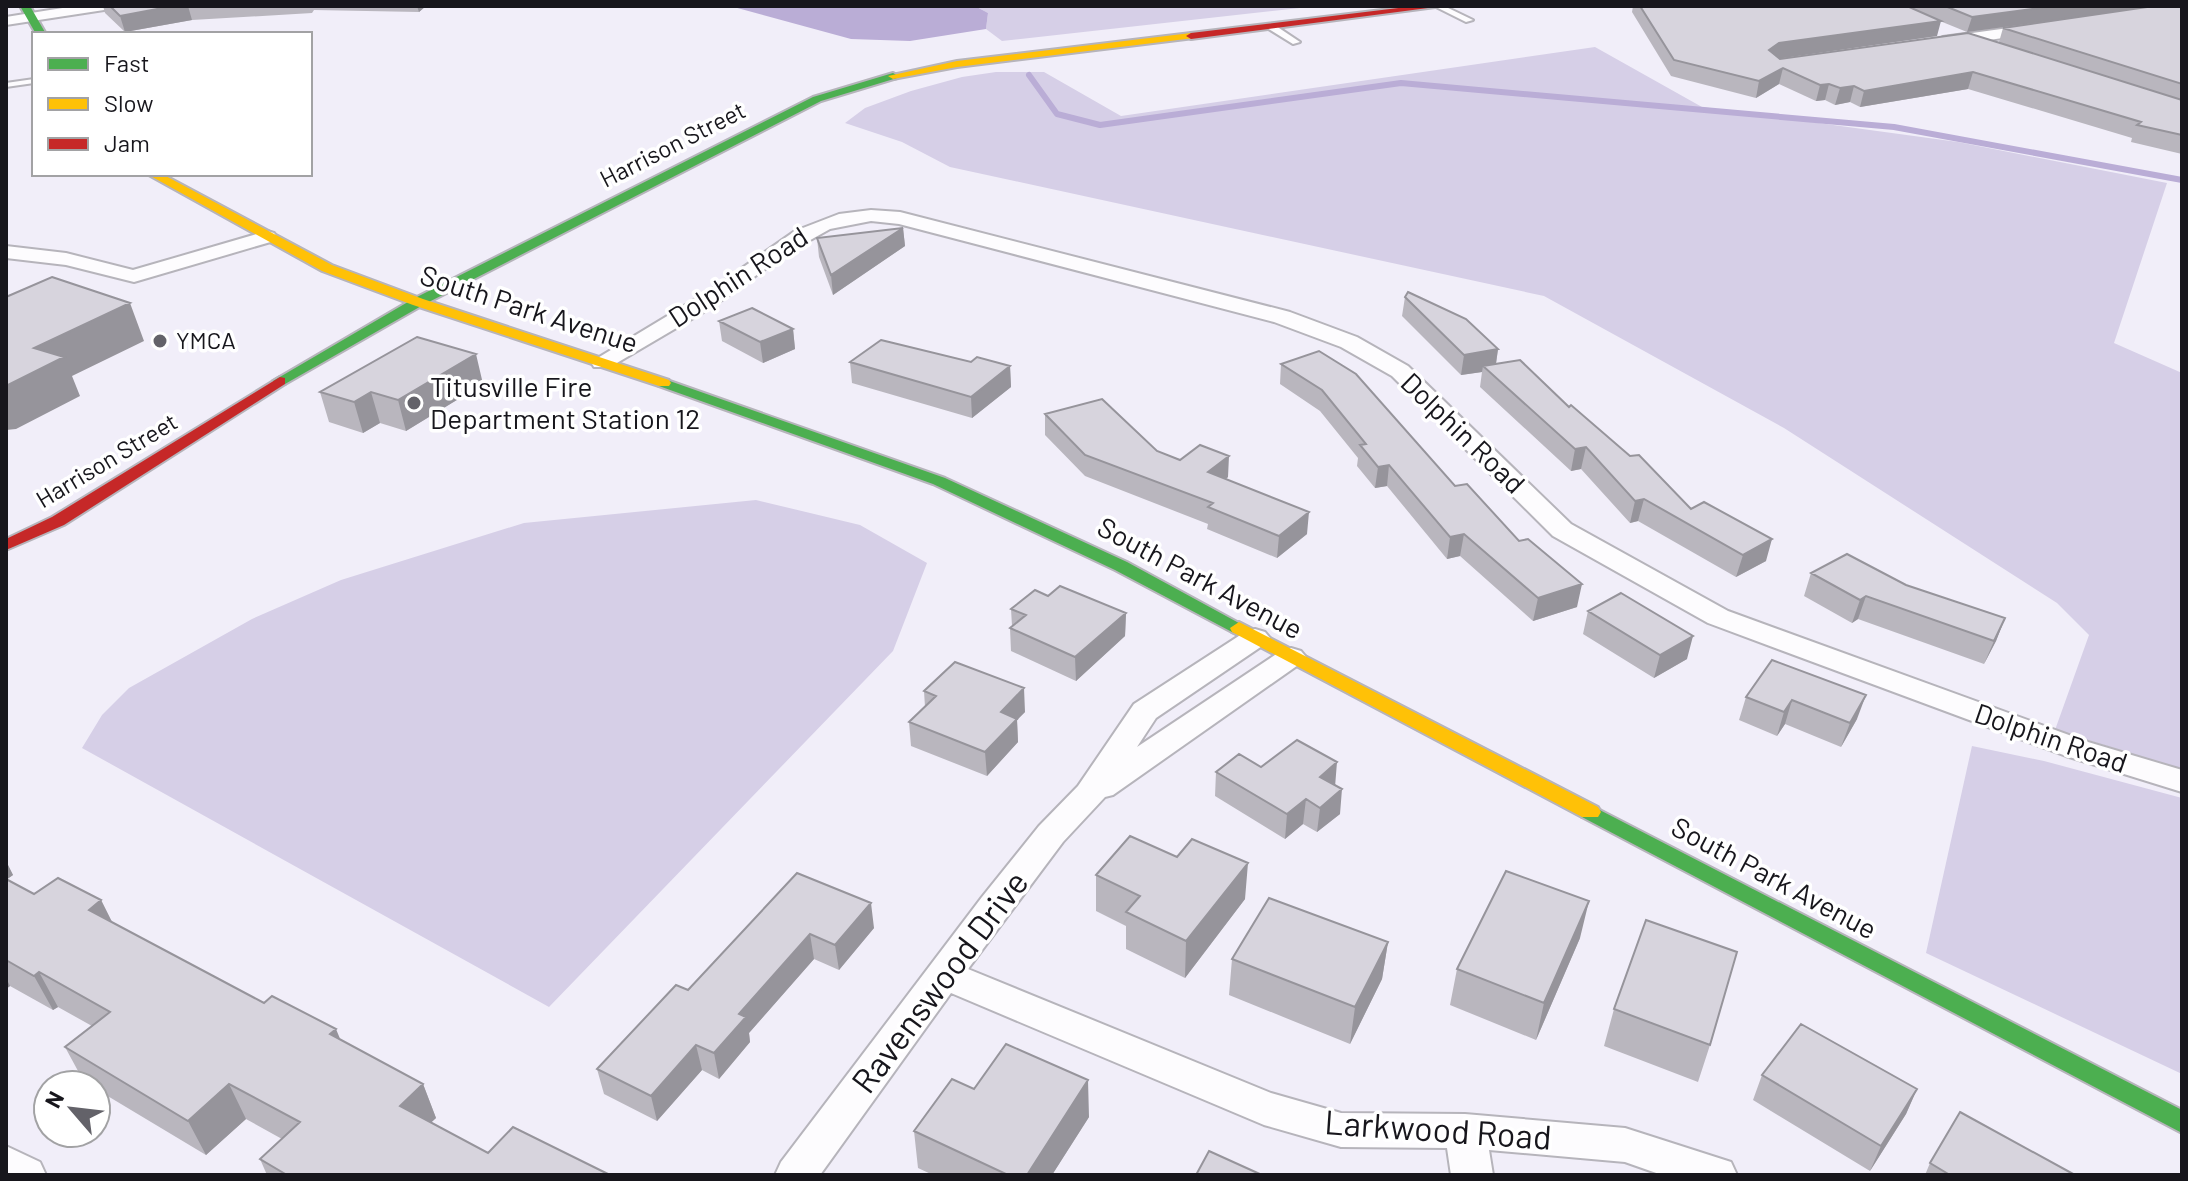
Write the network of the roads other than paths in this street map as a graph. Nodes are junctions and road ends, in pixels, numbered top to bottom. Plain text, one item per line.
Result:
1 (104, 6) edge
2 (1438, 6) edge
3 (33, 19) edge
4 (1469, 20) dead end
5 (6, 21) edge
6 (1270, 26) junction
7 (2055, 27) edge
8 (1939, 28) edge
9 (1965, 40) junction
10 (1296, 42) dead end
11 (1926, 45) edge
12 (1994, 50) edge
13 (32, 81) edge
14 (6, 85) edge
15 (157, 176) edge
16 (267, 237) junction
17 (6, 252) edge
18 (418, 302) junction
19 (602, 362) junction
20 (6, 545) edge
21 (1255, 638) junction
22 (1291, 657) junction
23 (2182, 781) edge
24 (1090, 794) junction
25 (943, 974) junction
26 (2182, 1122) edge
27 (1465, 1131) junction
28 (6, 1164) edge
29 (25, 1175) edge
30 (796, 1175) edge
31 (1472, 1175) edge
32 (1716, 1175) edge

1 - 3 street
2 - 4 lane
2 - 6 street, Harrison Street
3 - 5 street
6 - 10 lane
6 - 18 street, Harrison Street
7 - 9 street
8 - 9 street
9 - 11 street
9 - 12 street
13 - 14 lane
15 - 16 street, South Park Avenue
16 - 17 street
16 - 18 street, South Park Avenue
18 - 19 street, South Park Avenue
18 - 20 street, Harrison Street
19 - 21 street, South Park Avenue
19 - 23 street, Dolphin Road
21 - 22 street, South Park Avenue
21 - 24 street, Ravenswood Drive
22 - 24 street, Ravenswood Drive
22 - 26 street, South Park Avenue
24 - 25 street, Ravenswood Drive
25 - 27 street, Larkwood Road
25 - 30 street, Ravenswood Drive
27 - 31 street
27 - 32 street, Larkwood Road
28 - 29 street

